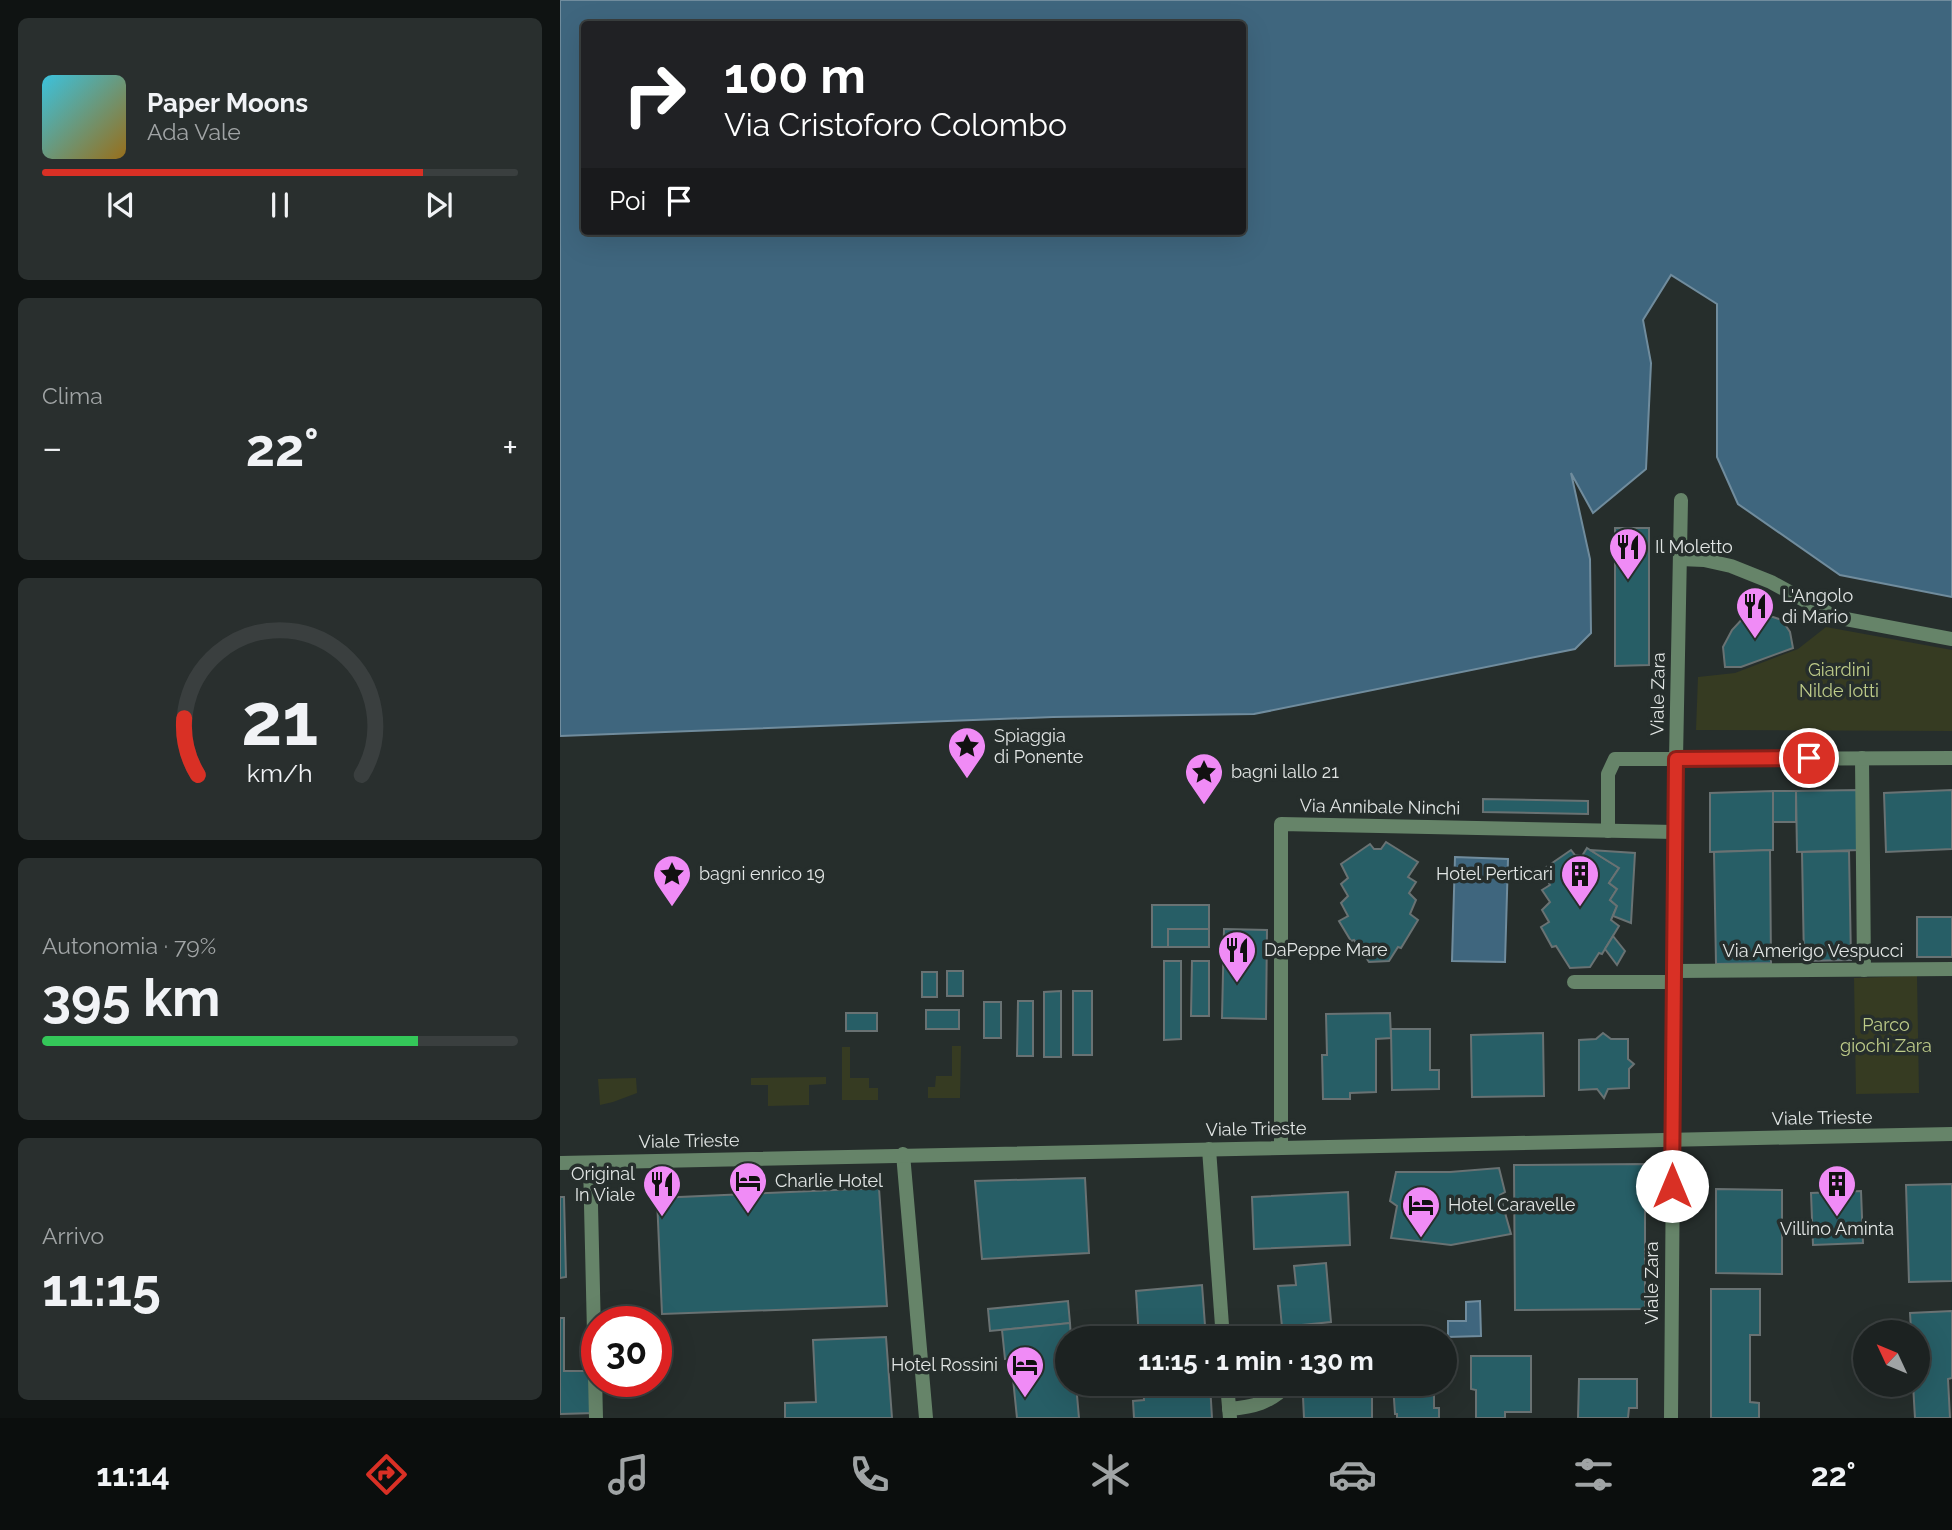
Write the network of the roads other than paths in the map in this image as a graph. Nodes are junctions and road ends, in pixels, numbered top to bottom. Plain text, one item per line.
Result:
1 (1681, 500) dead end
2 (1680, 559) junction
3 (1952, 639) edge
4 (1863, 758) junction
5 (1952, 758) edge
6 (1676, 759) junction
7 (1608, 831) junction
8 (1675, 832) junction
9 (1952, 969) edge
10 (1864, 970) junction
11 (1674, 976) junction
12 (1574, 982) dead end
13 (1952, 1134) edge
14 (1672, 1141) junction
15 (1281, 1148) junction
16 (1209, 1149) junction
17 (903, 1154) junction
18 (560, 1163) edge
19 (590, 1163) junction
20 (1222, 1326) edge
21 (1275, 1396) edge
22 (1229, 1413) edge
23 (596, 1418) edge
24 (926, 1418) edge
25 (1671, 1418) edge

1 - 2 street, Viale Zara
2 - 3 street
2 - 6 street, Viale Zara
4 - 5 street
4 - 6 street
4 - 10 street
6 - 7 street
6 - 8 street, Viale Zara
7 - 8 street, Via Annibale Ninchi
7 - 15 street, Via Annibale Ninchi
8 - 11 street, Viale Zara
9 - 10 street, Via Amerigo Vespucci
10 - 11 street, Via Amerigo Vespucci
11 - 12 street, Via Amerigo Vespucci
11 - 14 street, Viale Zara
13 - 14 street, Viale Trieste
14 - 15 street, Viale Trieste
14 - 25 street, Viale Zara
15 - 16 street, Viale Trieste
16 - 17 street, Viale Trieste
16 - 20 street
17 - 19 street, Viale Trieste
17 - 24 street
18 - 19 street, Viale Trieste
19 - 23 street
21 - 22 street

